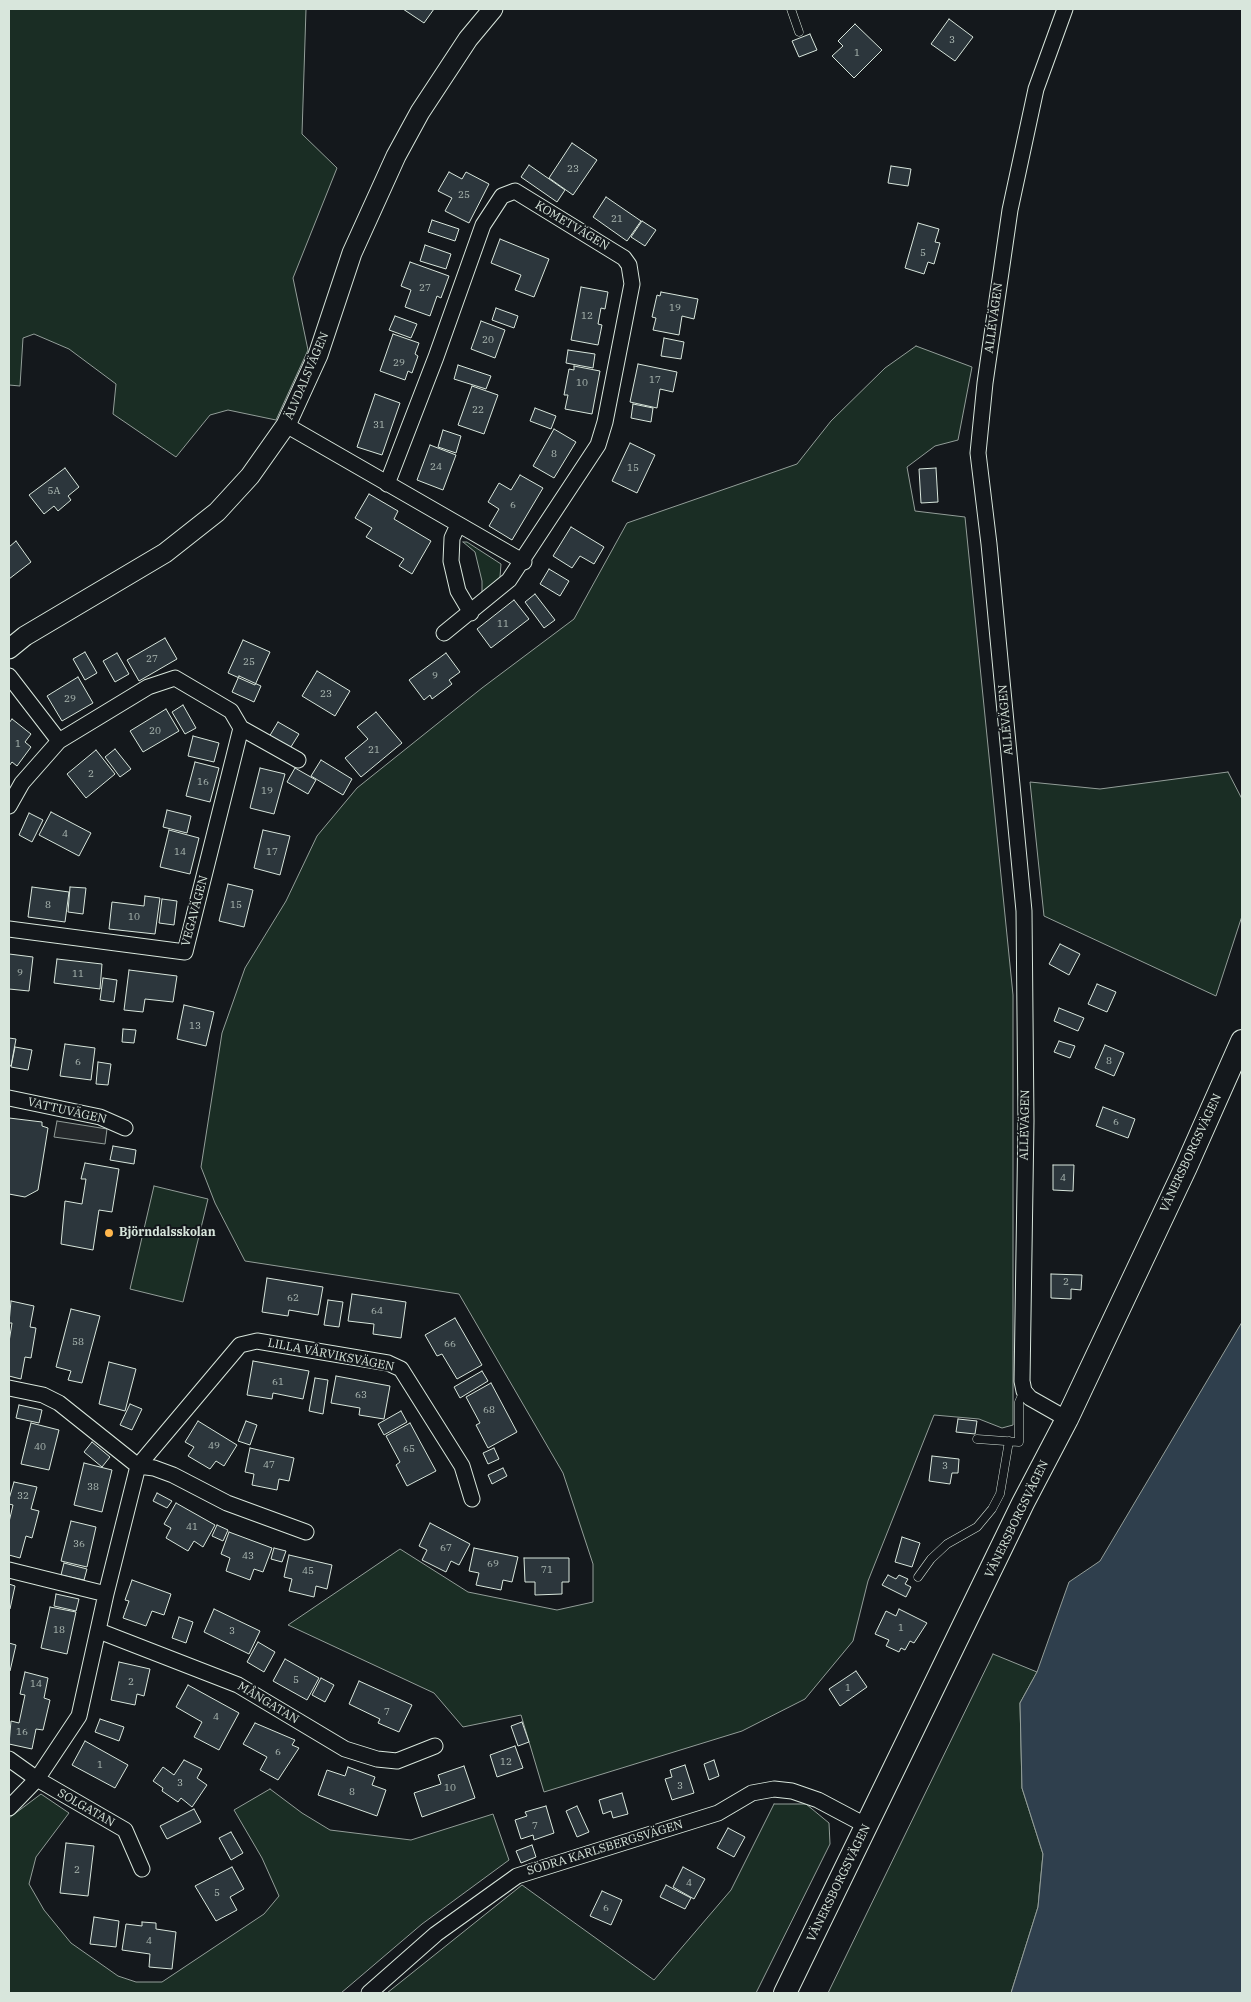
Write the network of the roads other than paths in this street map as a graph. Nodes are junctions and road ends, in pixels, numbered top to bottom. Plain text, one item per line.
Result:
1 (493, 9) edge
2 (791, 9) edge
3 (1065, 9) edge
4 (799, 32) dead end
5 (286, 425) junction
6 (387, 484) junction
7 (458, 525) junction
8 (524, 562) junction
9 (470, 613) junction
10 (444, 633) dead end
11 (9, 648) edge
12 (9, 676) edge
13 (241, 728) junction
14 (58, 741) junction
15 (298, 760) dead end
16 (9, 806) edge
17 (9, 929) edge
18 (1242, 1041) edge
19 (9, 1098) edge
20 (125, 1128) dead end
21 (9, 1388) edge
22 (1024, 1391) junction
23 (1067, 1418) junction
24 (977, 1439) dead end
25 (1009, 1441) junction
26 (138, 1466) junction
27 (472, 1499) dead end
28 (306, 1532) dead end
29 (9, 1570) edge
30 (918, 1577) dead end
31 (106, 1594) junction
32 (99, 1631) junction
33 (435, 1746) dead end
34 (9, 1759) edge
35 (37, 1779) junction
36 (9, 1808) edge
37 (867, 1826) junction
38 (142, 1869) dead end
39 (369, 1993) edge
40 (785, 1993) edge

1 - 5 street, ÄLVDALSVÄGEN
2 - 4 lane
3 - 22 street, ALLÉVÄGEN
5 - 6 street
5 - 11 street, ÄLVDALSVÄGEN
6 - 7 street
6 - 8 street, KOMETVÄGEN
7 - 8 street
7 - 9 street
8 - 9 street, KOMETVÄGEN
9 - 10 street, KOMETVÄGEN
12 - 14 street
13 - 14 street
13 - 15 street
13 - 17 street, VEGAVÄGEN
14 - 16 street
18 - 23 main road, VÄNERSBORGSVÄGEN
19 - 20 street, VATTUVÄGEN
21 - 26 street
22 - 23 street
22 - 25 lane
23 - 37 main road, VÄNERSBORGSVÄGEN
24 - 25 lane
25 - 30 lane
26 - 27 street, LILLA VÅRVIKSVÄGEN
26 - 28 street
26 - 31 street, LILLA VÅRVIKSVÄGEN
29 - 31 street
31 - 32 street, LILLA VÅRVIKSVÄGEN
32 - 33 street, MÅNGATAN
32 - 35 street, LILLA VÅRVIKSVÄGEN
34 - 35 street
35 - 36 street, LILLA VÅRVIKSVÄGEN
35 - 38 street, SOLGATAN
37 - 39 street, SÖDRA KARLSBERGSVÄGEN
37 - 40 main road, VÄNERSBORGSVÄGEN

